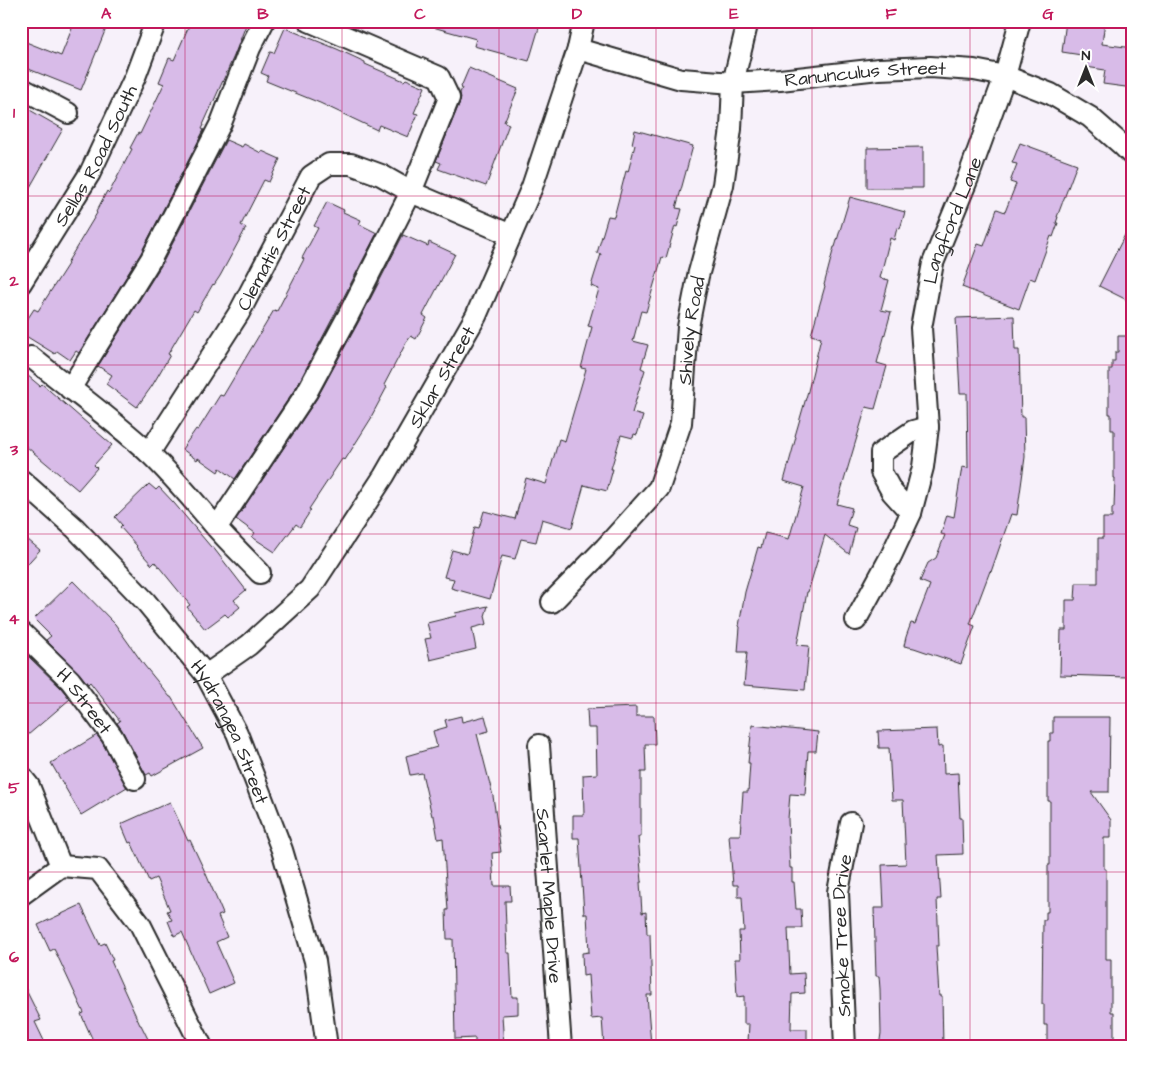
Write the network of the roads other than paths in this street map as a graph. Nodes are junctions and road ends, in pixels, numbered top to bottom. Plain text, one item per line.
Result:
1 (156, 21) edge
2 (264, 21) edge
3 (308, 21) edge
4 (584, 21) edge
5 (748, 21) edge
6 (1020, 21) edge
7 (578, 49) junction
8 (1005, 76) junction
9 (733, 83) junction
10 (21, 88) edge
11 (68, 114) dead end
12 (1133, 156) edge
13 (411, 192) junction
14 (511, 235) junction
15 (22, 279) edge
16 (31, 357) dead end
17 (70, 389) junction
18 (928, 427) junction
19 (149, 453) junction
20 (21, 480) edge
21 (912, 513) junction
22 (217, 527) junction
23 (260, 573) dead end
24 (552, 602) dead end
25 (856, 620) dead end
26 (21, 632) edge
27 (206, 675) junction
28 (538, 745) dead end
29 (21, 776) edge
30 (135, 779) dead end
31 (851, 823) dead end
32 (61, 866) junction
33 (21, 895) edge
34 (202, 1047) edge
35 (328, 1047) edge
36 (561, 1047) edge
37 (845, 1047) edge

1 - 15 street, Sellas Road South
2 - 17 street
3 - 13 street
4 - 7 street, Sklar Street
5 - 9 street, Shively Road
6 - 8 street, Langford Lane
7 - 9 street, Ranunculus Street
7 - 14 street, Sklar Street
8 - 9 street, Ranunculus Street
8 - 12 street, Ranunculus Street
8 - 18 street, Langford Lane
9 - 24 street, Shively Road
10 - 11 street
13 - 14 street, Clematis Street
13 - 19 street, Clematis Street
13 - 22 street
14 - 27 street, Sklar Street
16 - 17 street
17 - 19 street
18 - 21 street, Langford Lane
18 - 21 street
19 - 22 street
20 - 27 street, Hydrangea Street
21 - 25 street, Langford Lane
22 - 23 street
26 - 30 street, H Street
27 - 35 street, Hydrangea Street
28 - 36 street, Scarlet Maple Drive
29 - 32 street
31 - 37 street, Smoke Tree Drive
32 - 33 street
32 - 34 street

